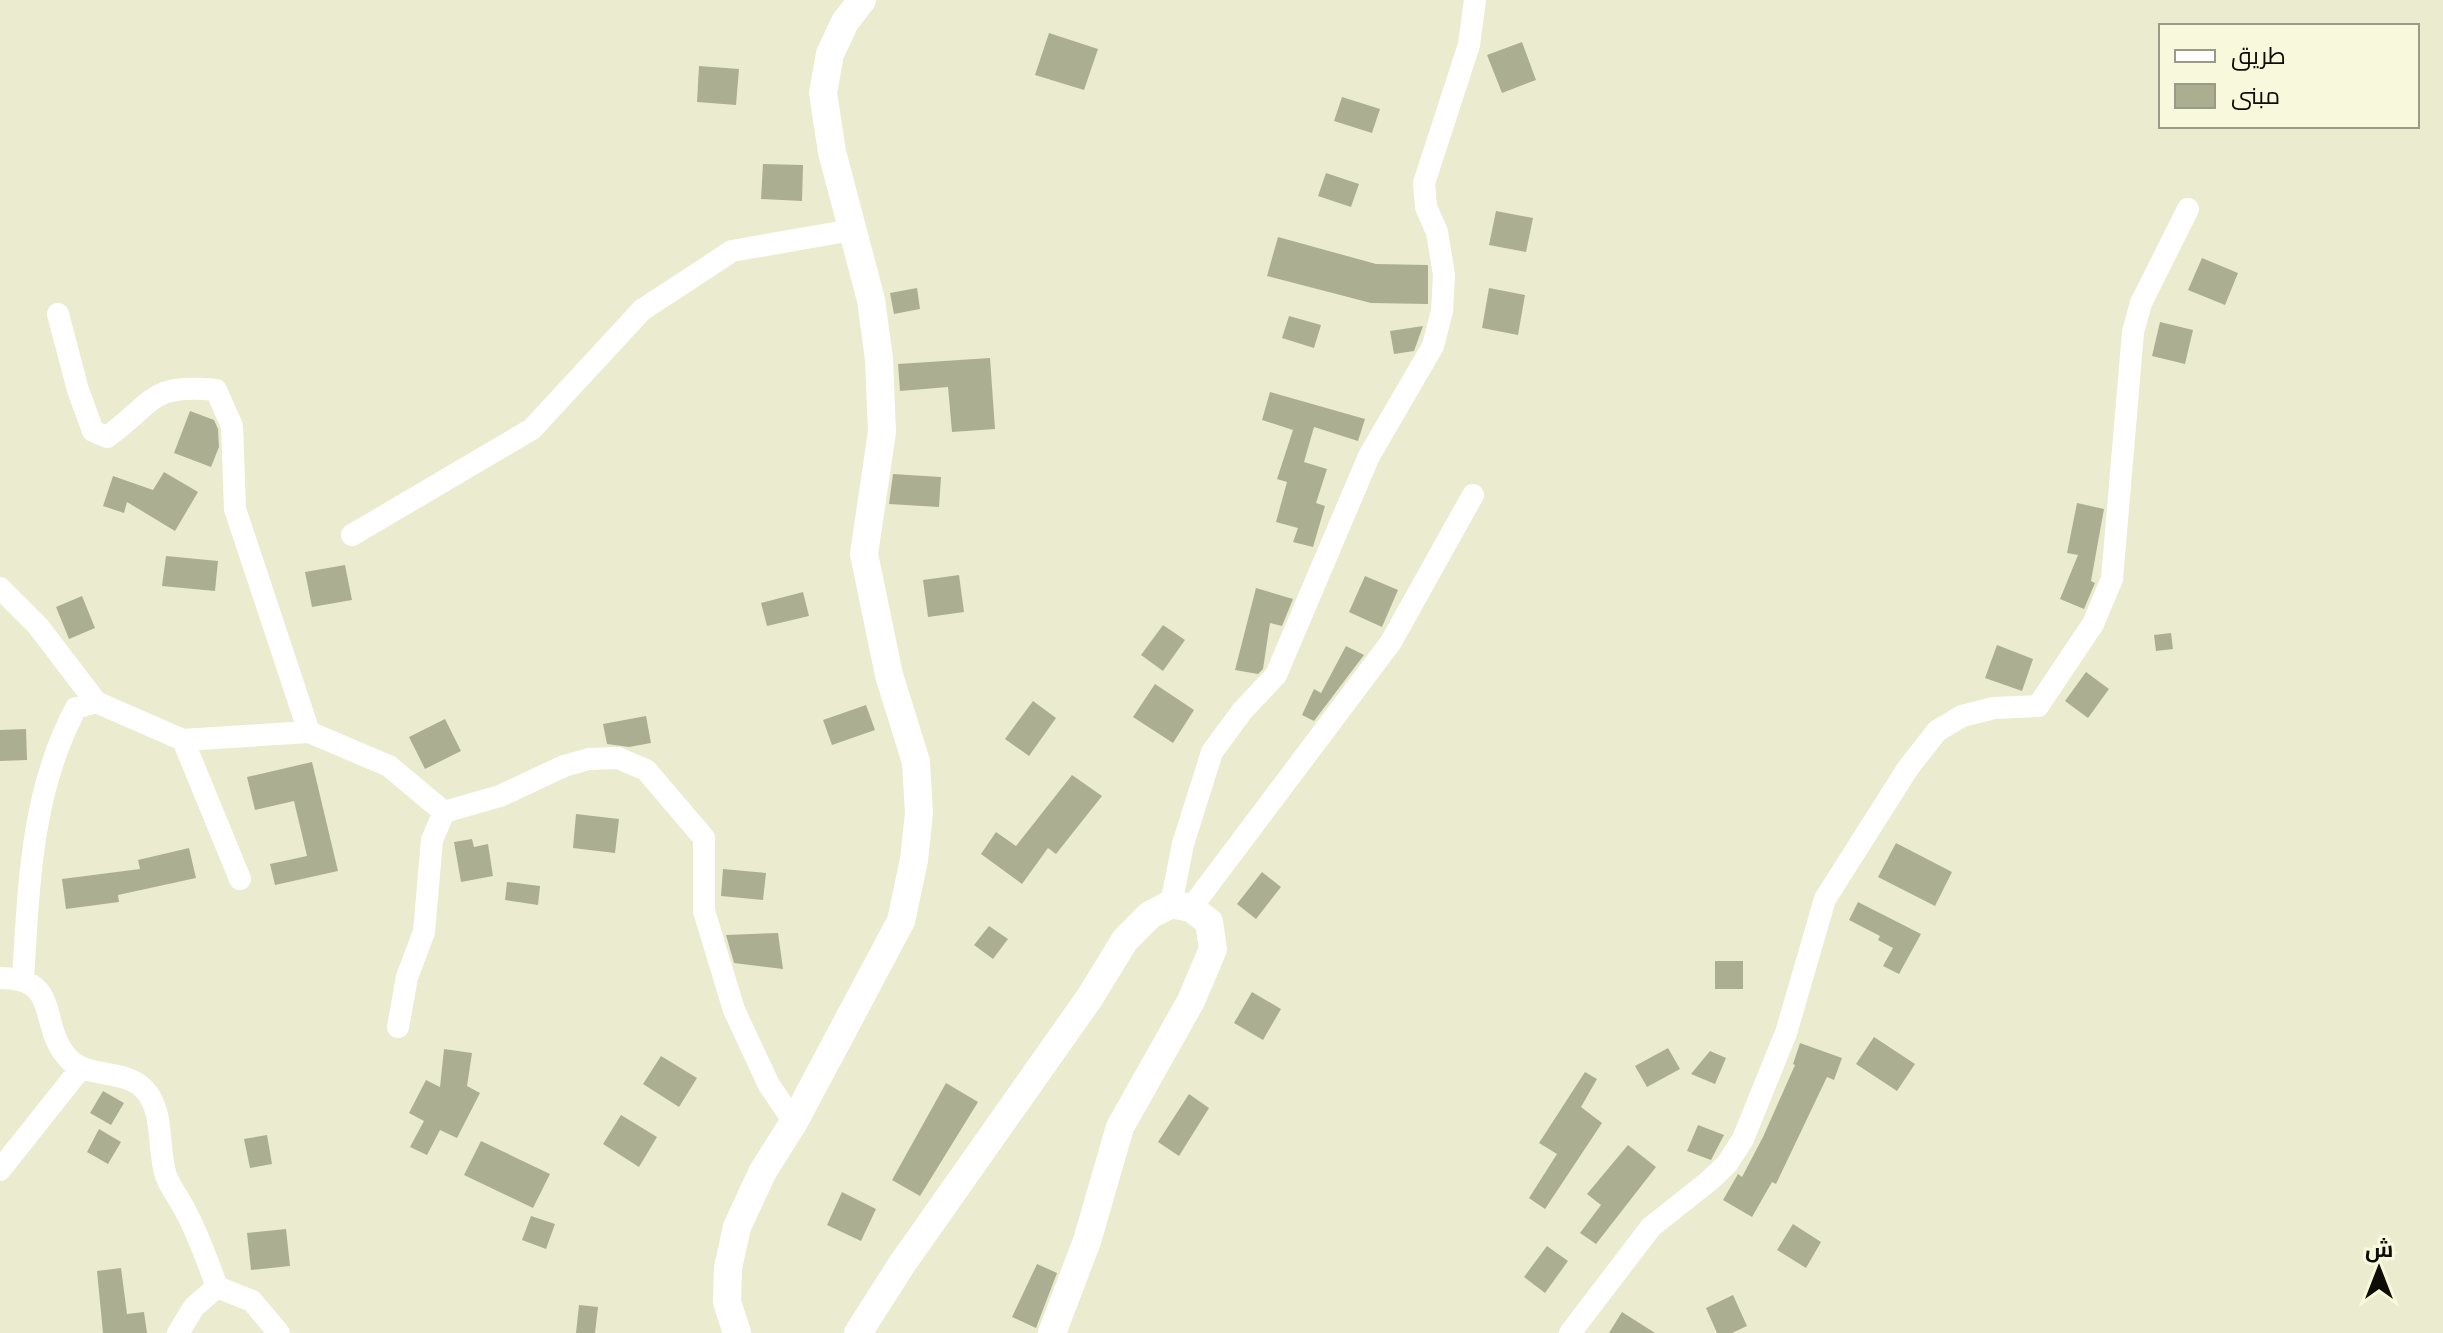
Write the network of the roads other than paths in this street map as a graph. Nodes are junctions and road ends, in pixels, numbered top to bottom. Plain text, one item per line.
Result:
1 (862, 0) edge
2 (1475, 0) edge
3 (2188, 209) dead end
4 (852, 230) junction
5 (58, 314) dead end
6 (1473, 495) dead end
7 (352, 535) dead end
8 (0, 588) edge
9 (96, 702) junction
10 (309, 732) junction
11 (183, 740) junction
12 (444, 812) junction
13 (240, 879) dead end
14 (1181, 906) junction
15 (11, 978) edge
16 (398, 1027) dead end
17 (81, 1068) junction
18 (794, 1122) junction
19 (0, 1170) edge
20 (217, 1287) junction
21 (178, 1333) edge
22 (279, 1333) edge
23 (737, 1333) edge
24 (858, 1333) edge
25 (1052, 1333) edge
26 (1570, 1333) edge

1 - 4 street
2 - 14 street
3 - 26 street
4 - 7 street
4 - 18 street
5 - 10 street
6 - 14 street
8 - 9 street
9 - 11 street
9 - 15 street
10 - 11 street
10 - 12 street
11 - 13 street
12 - 16 street
12 - 18 street
14 - 24 street
14 - 25 street
15 - 17 street
17 - 19 street
17 - 20 street
18 - 23 street
20 - 21 street
20 - 22 street

